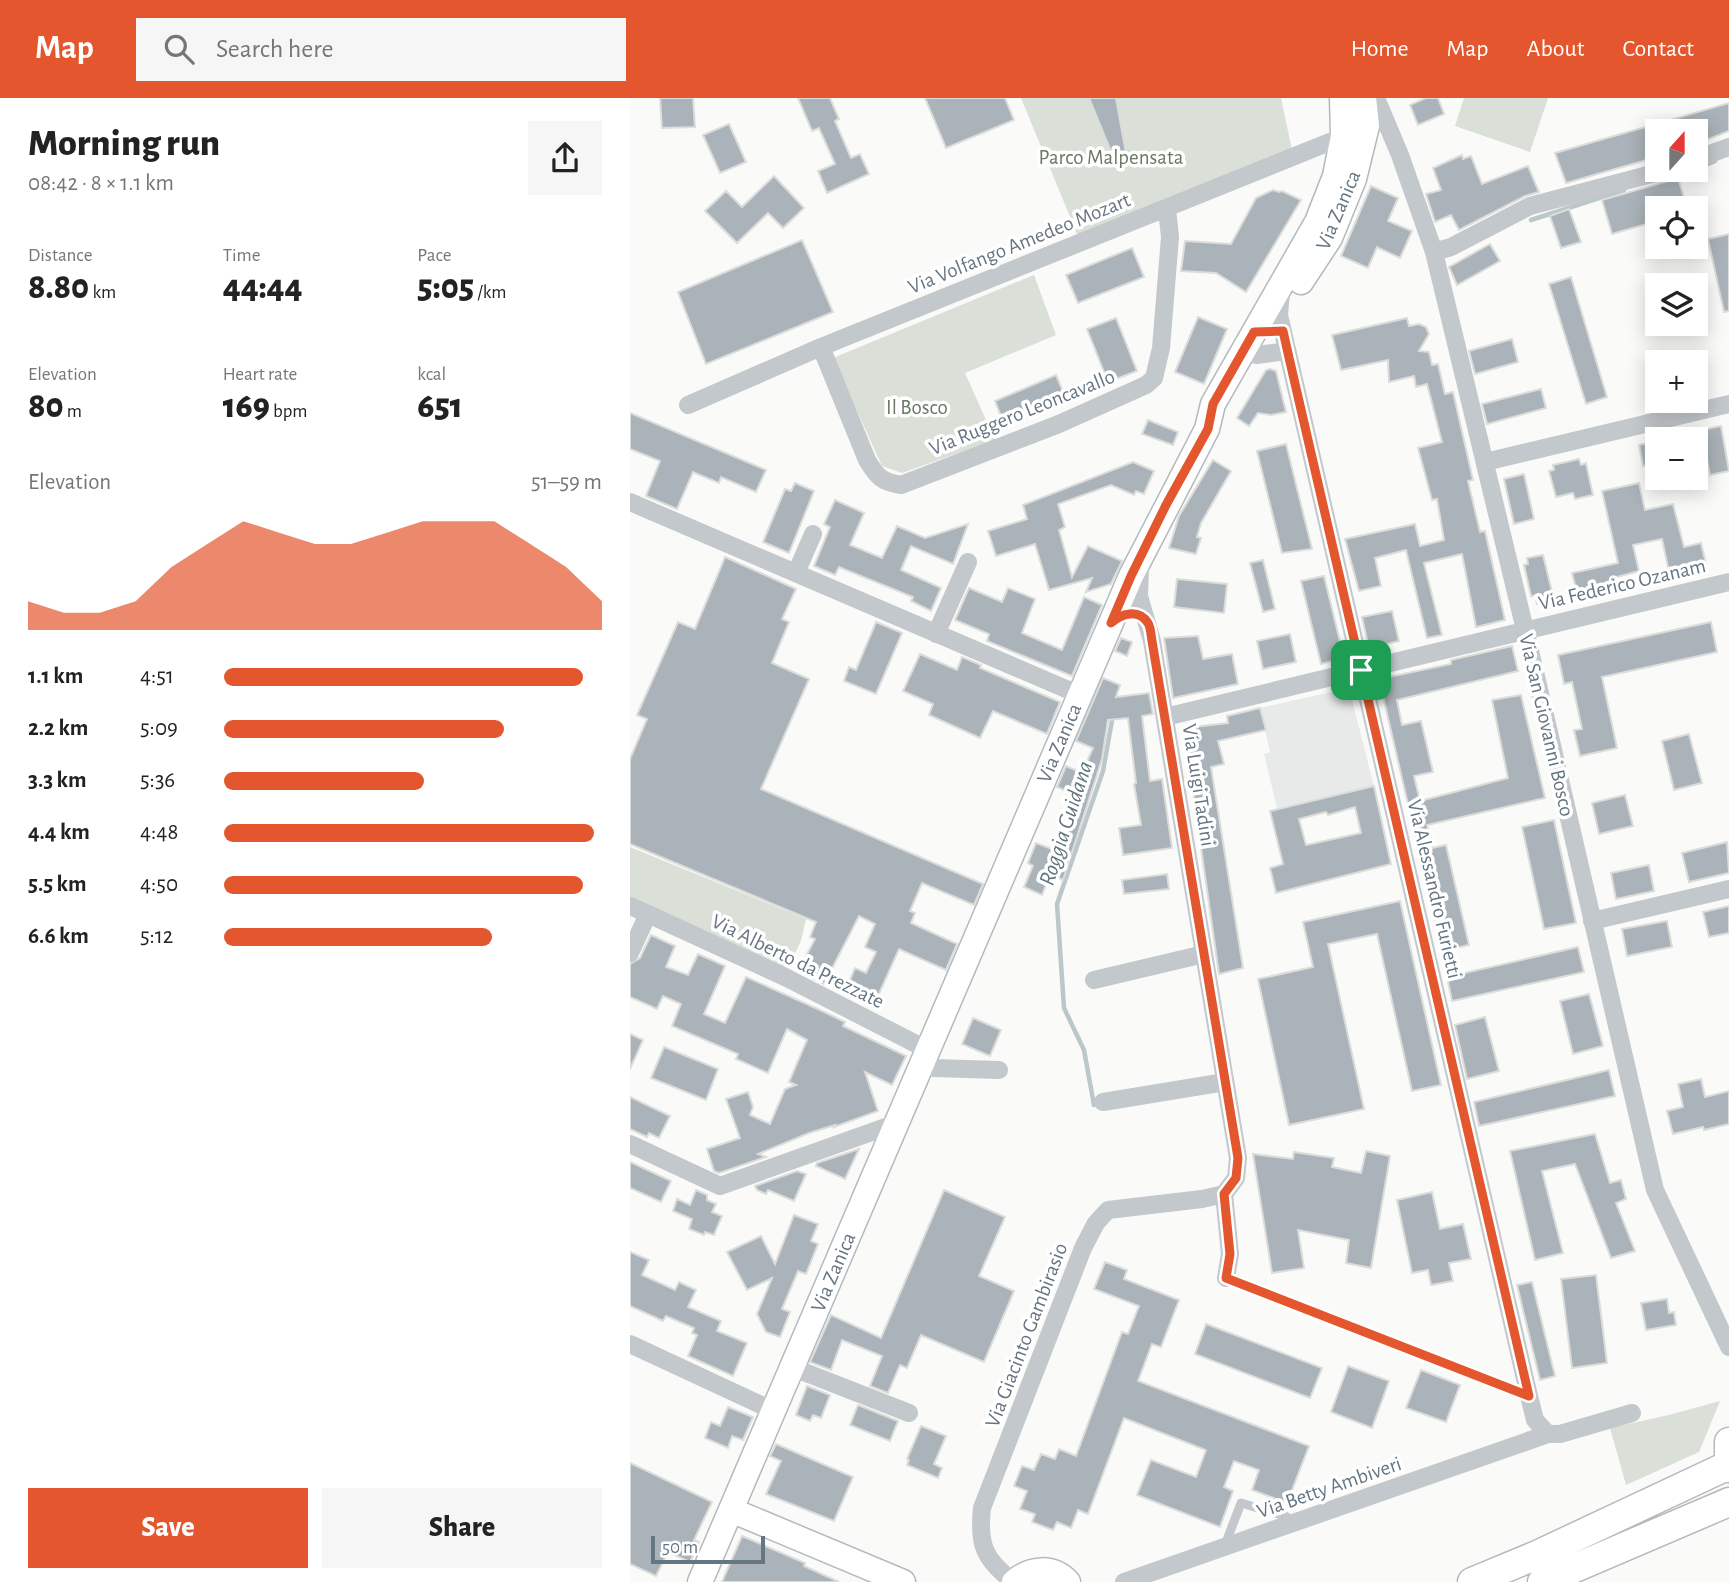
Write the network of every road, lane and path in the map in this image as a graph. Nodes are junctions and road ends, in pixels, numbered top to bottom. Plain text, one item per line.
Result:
1 (1342, 98) edge
2 (1364, 98) edge
3 (1376, 98) edge
4 (1367, 126) junction
5 (1343, 136) junction
6 (1729, 147) edge
7 (1708, 155) edge
8 (1645, 176) edge
9 (1167, 209) junction
10 (1434, 252) junction
11 (1269, 333) junction
12 (821, 347) junction
13 (1287, 351) junction
14 (1729, 404) edge
15 (688, 405) dead end
16 (1485, 462) junction
17 (630, 502) edge
18 (813, 534) dead end
19 (1143, 552) junction
20 (968, 562) dead end
21 (796, 573) junction
22 (1729, 582) edge
23 (1111, 623) junction
24 (1148, 624) junction
25 (1525, 631) junction
26 (936, 634) junction
27 (1361, 670) junction
28 (1080, 695) junction
29 (1165, 718) junction
30 (1729, 889) edge
31 (630, 906) edge
32 (648, 914) junction
33 (1592, 921) junction
34 (630, 953) edge
35 (1204, 954) junction
36 (1094, 980) dead end
37 (925, 1056) junction
38 (999, 1070) dead end
39 (1225, 1082) junction
40 (1103, 1102) dead end
41 (897, 1123) junction
42 (630, 1144) edge
43 (1224, 1194) junction
44 (1226, 1278) joint
45 (630, 1344) edge
46 (1729, 1347) edge
47 (793, 1365) junction
48 (1529, 1396) junction
49 (774, 1411) junction
50 (909, 1413) dead end
51 (1632, 1413) dead end
52 (1548, 1434) junction
53 (1729, 1442) edge
54 (1729, 1466) edge
55 (1729, 1502) edge
56 (731, 1510) junction
57 (1295, 1523) junction
58 (1224, 1548) junction
59 (892, 1578) edge
60 (700, 1582) edge
61 (1014, 1582) edge
62 (1068, 1582) edge
63 (1124, 1582) edge
64 (1472, 1582) edge
65 (1542, 1582) edge

1 - 5 main road
2 - 4 main road
3 - 10 street, Via San Giovanni Bosco
4 - 5 street, Via Volfango Amedeo Mozart
4 - 11 main road, Via Zanica
5 - 9 street, Via Volfango Amedeo Mozart
5 - 11 main road, Via Zanica
6 - 7 street
8 - 10 street
9 - 12 street, Via Volfango Amedeo Mozart
9 - 12 street, Via Ruggero Leoncavallo
10 - 16 street, Via San Giovanni Bosco
11 - 13 street
11 - 13 street, Via Alessandro Furietti
11 - 19 main road, Via Zanica
12 - 15 street, Via Volfango Amedeo Mozart
13 - 27 street, Via Alessandro Furietti
14 - 16 street
16 - 25 street, Via San Giovanni Bosco
17 - 21 street
18 - 21 street
19 - 23 main road, Via Zanica
19 - 24 street, Via Luigi Tadini
20 - 26 street
21 - 26 street
22 - 25 street, Via Federico Ozanam
23 - 24 street
23 - 28 main road, Via Zanica
24 - 29 street, Via Luigi Tadini
25 - 27 street, Via Federico Ozanam
25 - 33 street, Via San Giovanni Bosco
26 - 28 street
27 - 29 street, Via Federico Ozanam
27 - 48 street, Via Alessandro Furietti
28 - 37 main road, Via Zanica
29 - 35 street, Via Luigi Tadini
30 - 33 street
31 - 32 street, Via Alberto da Prezzate
32 - 34 street
32 - 37 street, Via Alberto da Prezzate
33 - 46 street, Via San Giovanni Bosco
35 - 36 street
35 - 39 street, Via Luigi Tadini
37 - 38 street
37 - 41 main road, Via Zanica
39 - 40 street
39 - 43 street, Via Luigi Tadini
41 - 42 street
41 - 47 main road, Via Zanica
43 - 44 street
43 - 61 street, Via Giacinto Gambirasio
44 - 48 lane
45 - 49 street
47 - 49 main road, Via Zanica
47 - 50 street
48 - 52 street, Via Alessandro Furietti
49 - 56 main road, Via Zanica
51 - 52 street, Via Betty Ambiveri
52 - 57 street, Via Betty Ambiveri
53 - 54 main road
54 - 64 main road
55 - 65 main road
56 - 59 main road
56 - 60 main road, Via Zanica
57 - 58 street, Via Betty Ambiveri
57 - 58 lane
58 - 63 street, Via Betty Ambiveri
61 - 62 main road

